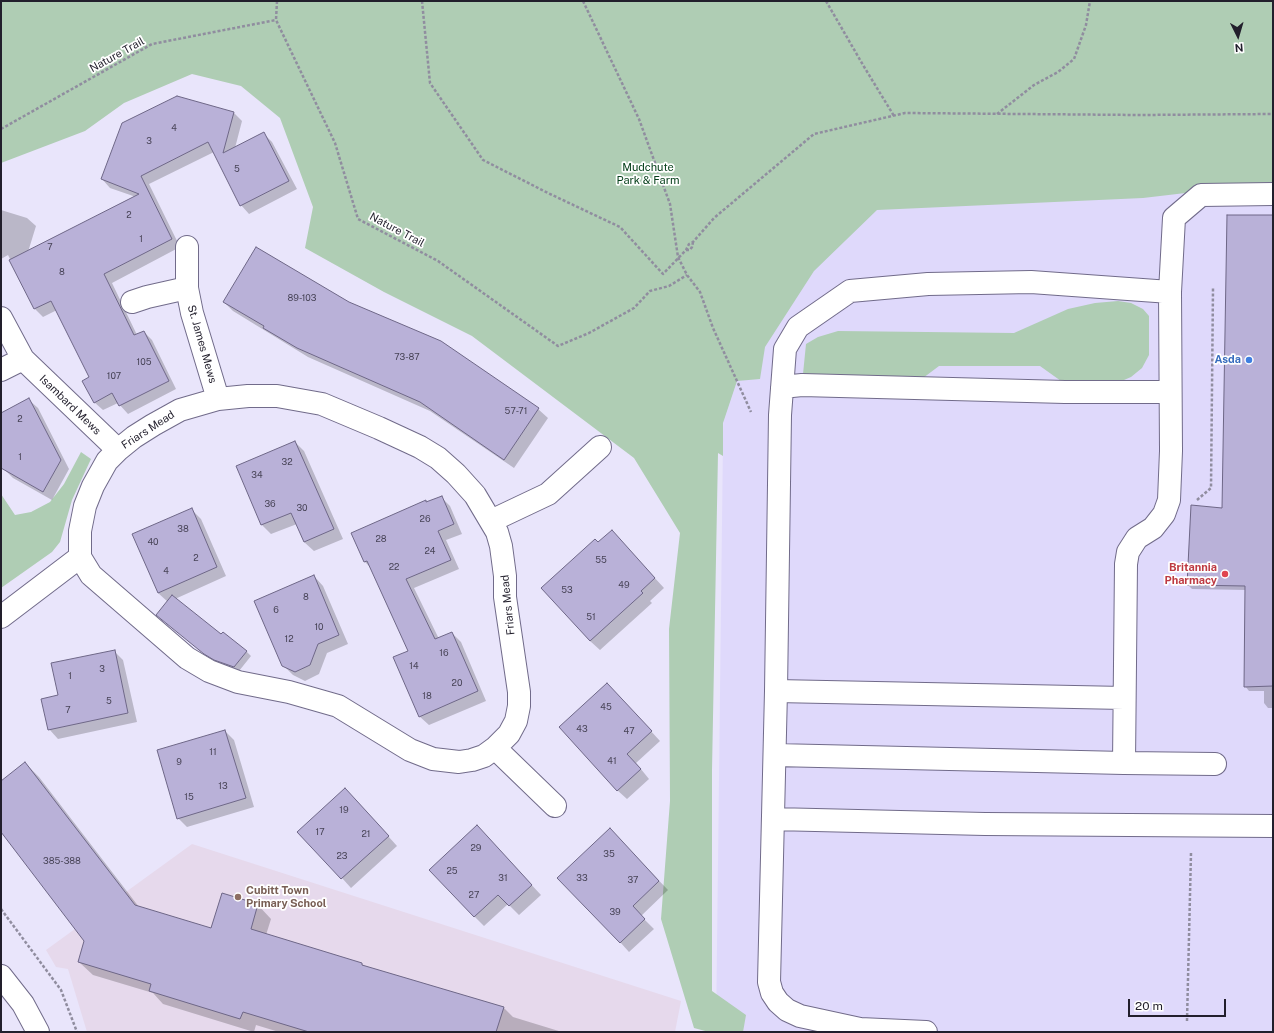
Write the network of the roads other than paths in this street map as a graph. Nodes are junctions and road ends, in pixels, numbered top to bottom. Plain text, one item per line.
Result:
1 (1273, 194) edge
2 (187, 247) dead end
3 (187, 288) junction
4 (1170, 292) junction
5 (132, 302) dead end
6 (1, 318) edge
7 (23, 359) junction
8 (1, 370) edge
9 (782, 387) junction
10 (1170, 392) junction
11 (218, 399) junction
12 (600, 447) dead end
13 (118, 450) junction
14 (491, 521) junction
15 (80, 557) junction
16 (1, 617) edge
17 (776, 692) junction
18 (1124, 698) junction
19 (495, 748) junction
20 (775, 755) junction
21 (1124, 762) junction
22 (1215, 764) dead end
23 (556, 806) dead end
24 (773, 819) junction
25 (1273, 826) edge
26 (1, 976) edge
27 (38, 1032) edge
28 (926, 1032) edge

1 - 4 street
2 - 3 street, St. James Mews
3 - 5 street
3 - 11 street, St. James Mews
4 - 9 street
4 - 10 street
6 - 7 street, Isambard Mews
7 - 8 street
7 - 13 street, Isambard Mews
9 - 10 street
9 - 17 street
10 - 18 street
11 - 13 street, Friars Mead
11 - 14 street, Friars Mead
12 - 14 street
13 - 15 street, Friars Mead
14 - 19 street, Friars Mead
15 - 16 street
15 - 19 street, Friars Mead
17 - 18 street
17 - 20 street
18 - 21 street
19 - 23 street
20 - 21 street
20 - 24 street
21 - 22 street
24 - 25 street
24 - 28 street
26 - 27 street

